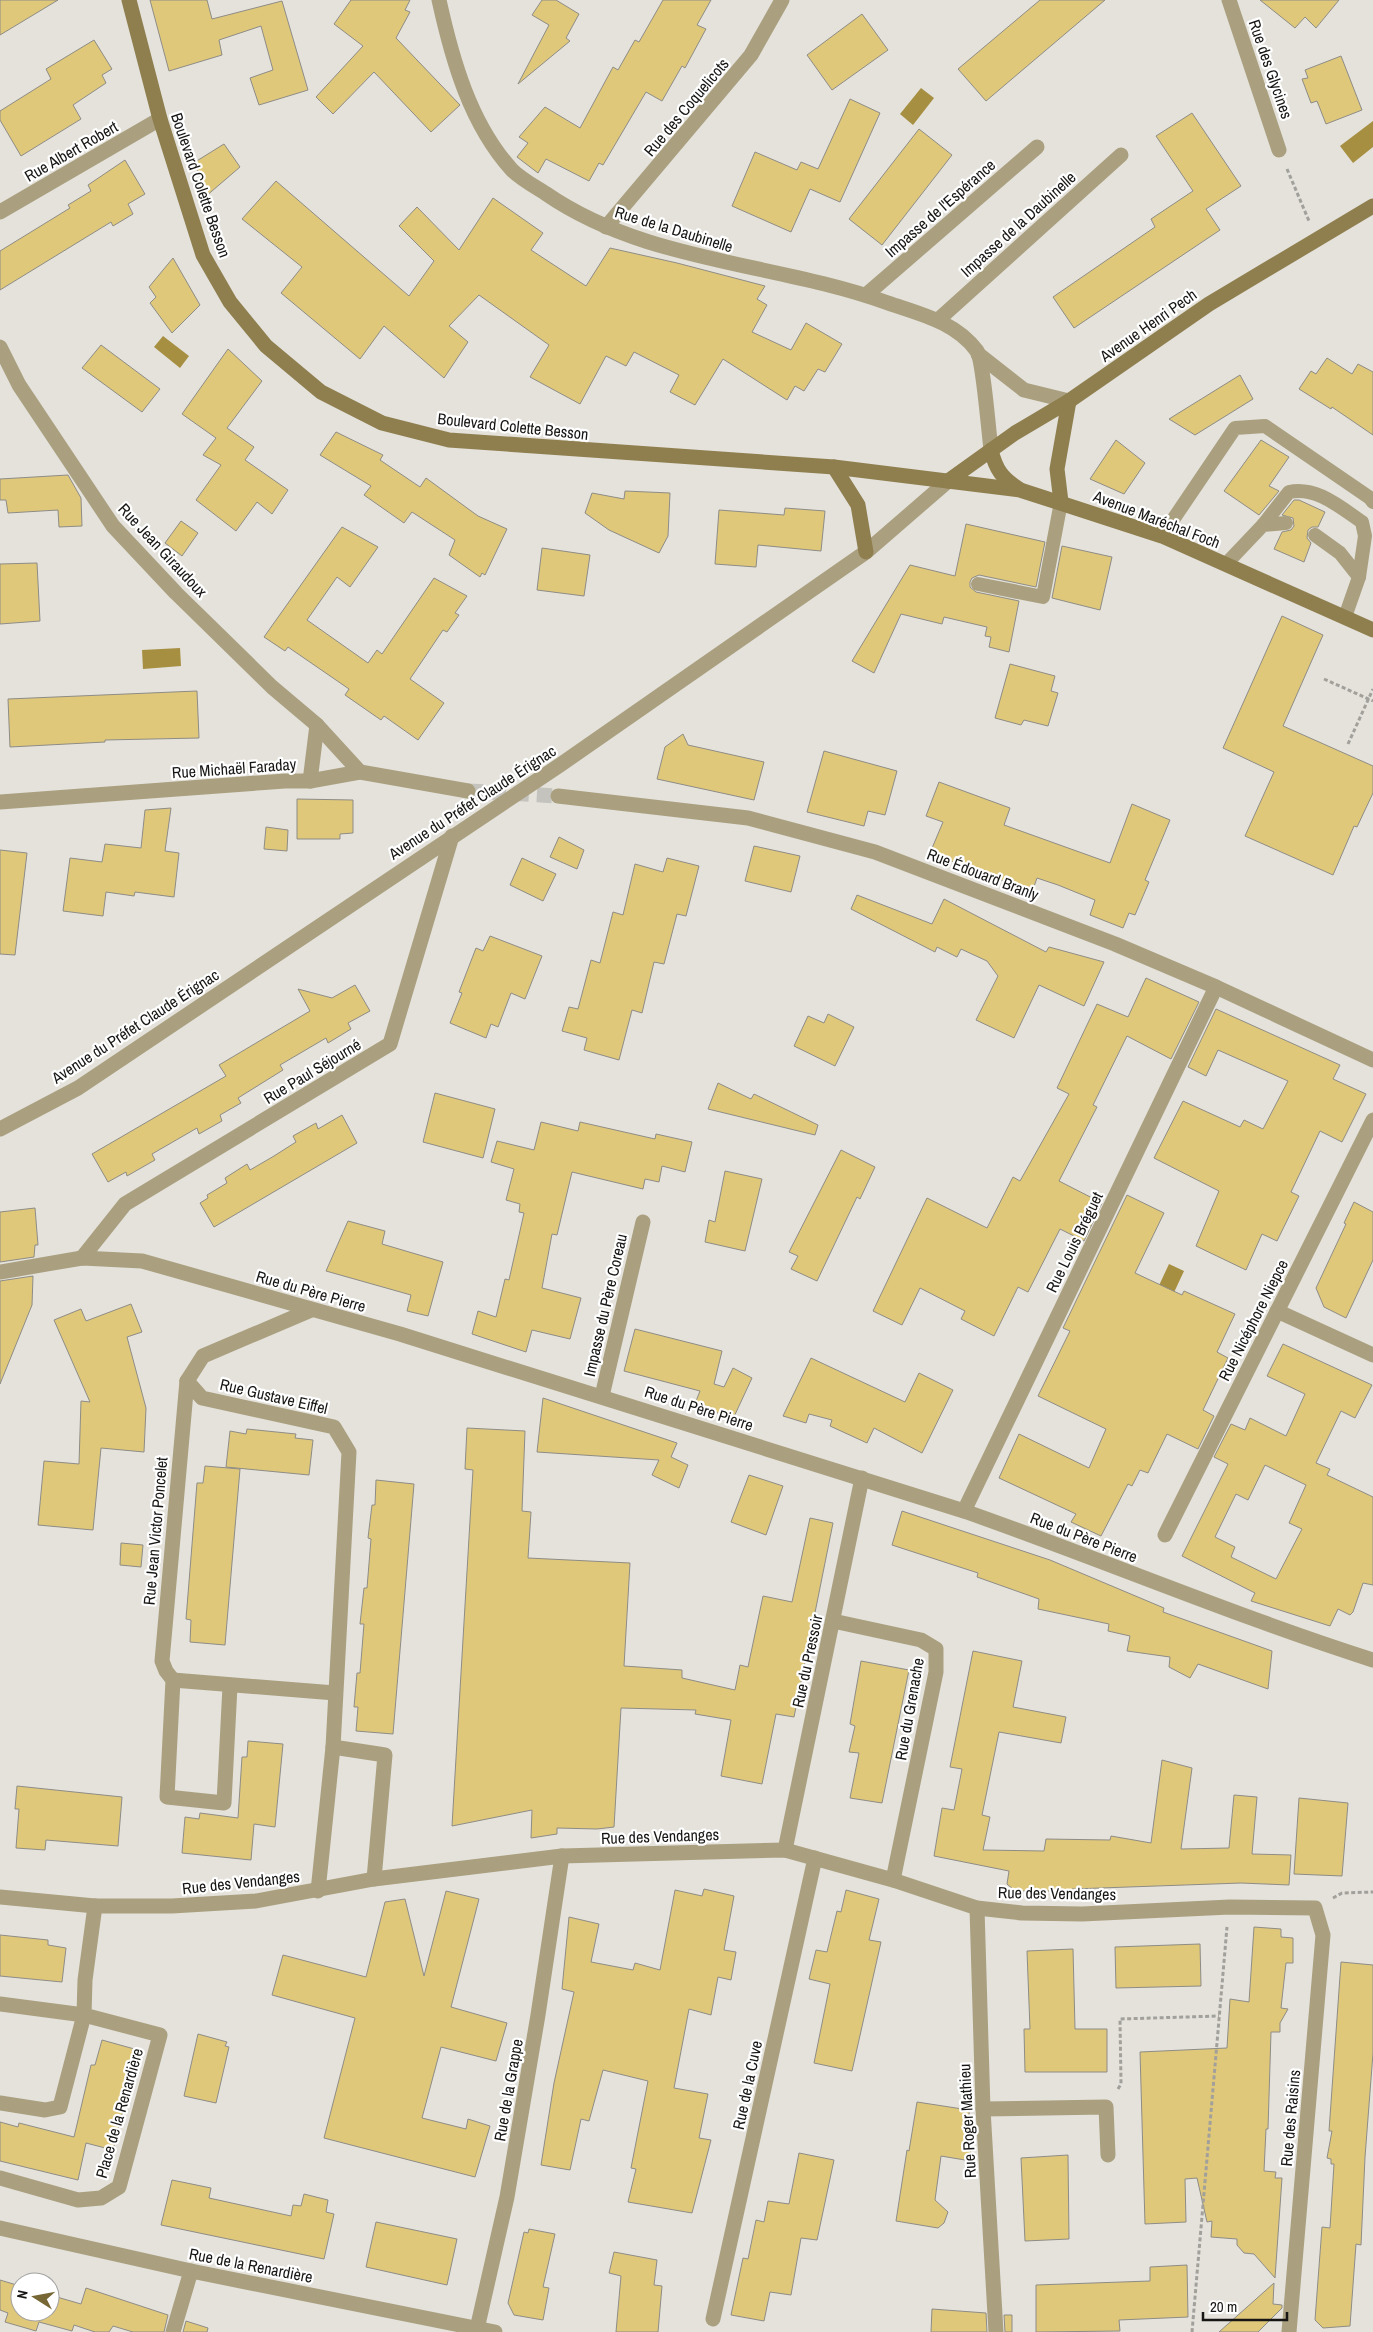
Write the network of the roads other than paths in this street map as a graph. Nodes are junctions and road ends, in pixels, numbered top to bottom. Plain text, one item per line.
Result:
1 (129, 0) edge
2 (439, 0) edge
3 (782, 0) edge
4 (1229, 0) edge
5 (160, 119) junction
6 (1037, 147) dead end
7 (1279, 150) road end
8 (1121, 155) dead end
9 (1373, 206) edge
10 (0, 212) edge
11 (606, 227) junction
12 (866, 295) junction
13 (938, 320) junction
14 (0, 347) edge
15 (978, 354) junction
16 (1069, 401) junction
17 (991, 450) junction
18 (834, 468) junction
19 (948, 481) junction
20 (1020, 490) junction
21 (1060, 502) junction
22 (1373, 502) edge
23 (1286, 523) dead end
24 (1263, 525) junction
25 (1315, 535) dead end
26 (1162, 536) junction
27 (866, 552) junction
28 (1226, 564) junction
29 (1359, 577) junction
30 (978, 584) dead end
31 (1344, 617) junction
32 (1373, 630) edge
33 (317, 725) junction
34 (360, 772) junction
35 (310, 781) junction
36 (468, 791) tunnel mouth
37 (558, 796) tunnel mouth
38 (0, 802) edge
39 (452, 836) junction
40 (1216, 987) junction
41 (1373, 1060) edge
42 (1373, 1120) edge
43 (0, 1129) edge
44 (643, 1222) dead end
45 (82, 1258) junction
46 (0, 1272) edge
47 (311, 1310) junction
48 (1277, 1311) junction
49 (1373, 1355) edge
50 (186, 1381) junction
51 (602, 1396) junction
52 (862, 1478) junction
53 (964, 1511) junction
54 (1165, 1535) dead end
55 (833, 1621) junction
56 (1373, 1660) edge
57 (173, 1680) junction
58 (230, 1686) junction
59 (334, 1693) junction
60 (332, 1747) junction
61 (785, 1850) junction
62 (562, 1856) junction
63 (815, 1858) junction
64 (374, 1880) junction
65 (893, 1880) junction
66 (318, 1891) junction
67 (0, 1897) edge
68 (95, 1906) junction
69 (977, 1908) junction
70 (1315, 1908) joint
71 (0, 2004) edge
72 (84, 2015) junction
73 (0, 2103) edge
74 (982, 2109) junction
75 (1108, 2155) dead end
76 (0, 2178) edge
77 (0, 2228) edge
78 (191, 2271) junction
79 (713, 2319) dead end
80 (477, 2328) junction
81 (173, 2332) edge
82 (495, 2332) edge
83 (996, 2332) edge
84 (1289, 2332) edge

1 - 5 main road, Boulevard Colette Besson
2 - 11 street, Rue de la Daubinelle
3 - 11 street, Rue des Coquelicots
4 - 7 street, Rue des Glycines
5 - 10 street, Rue Albert Robert
5 - 18 main road, Boulevard Colette Besson
6 - 12 street, Impasse de l'Espérance
8 - 13 street, Impasse de la Daubinelle
9 - 16 main road, Avenue Henri Pech
11 - 12 street, Rue de la Daubinelle
12 - 13 street, Rue de la Daubinelle
13 - 15 street, Rue de la Daubinelle
14 - 33 street, Rue Jean Giraudoux
15 - 16 street, Rue de la Daubinelle
15 - 17 street
16 - 17 main road, Avenue Henri Pech
16 - 21 main road
17 - 19 main road, Avenue Henri Pech
17 - 20 main road
18 - 19 main road, Boulevard Colette Besson
18 - 27 main road
19 - 20 main road, Avenue Maréchal Foch
19 - 27 street, Avenue du Préfet Claude Érignac
20 - 21 main road, Avenue Maréchal Foch
21 - 26 main road, Avenue Maréchal Foch
21 - 30 lane
22 - 26 lane
23 - 24 lane
24 - 28 lane
24 - 29 lane
25 - 29 lane
26 - 28 main road, Avenue Maréchal Foch
27 - 39 street, Avenue du Préfet Claude Érignac
28 - 31 main road, Avenue Maréchal Foch
29 - 31 lane
31 - 32 main road, Avenue Maréchal Foch
33 - 34 street, Rue Jean Giraudoux
33 - 35 street
34 - 35 street, Rue Michaël Faraday
34 - 36 street, Rue Michaël Faraday
35 - 38 street, Rue Michaël Faraday
37 - 40 street, Rue Édouard Branly
39 - 43 street, Avenue du Préfet Claude Érignac
39 - 45 street, Rue Paul Séjourné
40 - 41 street, Rue Édouard Branly
40 - 53 street, Rue Louis Bréguet
42 - 48 street, Rue Nicéphore Niepce
44 - 51 street, Impasse du Père Coreau
45 - 46 street, Rue du Père Pierre
45 - 47 street, Rue du Père Pierre
47 - 50 street, Rue Gustave Eiffel
47 - 51 street, Rue du Père Pierre
48 - 49 street
48 - 54 street, Rue Nicéphore Niepce
50 - 57 street, Rue Jean Victor Poncelet
50 - 59 street, Rue Gustave Eiffel
51 - 52 street, Rue du Père Pierre
52 - 53 street, Rue du Père Pierre
52 - 55 street, Rue du Pressoir
53 - 56 street, Rue du Père Pierre
55 - 61 street, Rue du Pressoir
55 - 65 street, Rue du Grenache
57 - 58 street
57 - 58 street, Rue Jean Victor Poncelet
58 - 59 street
59 - 60 street, Rue Gustave Eiffel
60 - 64 street
60 - 66 street, Rue Gustave Eiffel
61 - 62 street, Rue des Vendanges
61 - 63 street, Rue des Vendanges
62 - 64 street, Rue des Vendanges
62 - 80 street, Rue de la Grappe
63 - 65 street, Rue des Vendanges
63 - 79 street, Rue de la Cuve
64 - 66 street, Rue des Vendanges
65 - 69 street, Rue des Vendanges
66 - 68 street, Rue des Vendanges
67 - 68 street, Rue des Vendanges
68 - 72 street
69 - 70 street, Rue des Vendanges
69 - 74 street, Rue Roger Mathieu
70 - 84 street, Rue des Raisins
71 - 72 street, Place de la Renardière
72 - 73 street
72 - 76 street, Place de la Renardière
74 - 75 street
74 - 83 street, Rue Roger Mathieu
77 - 78 street, Rue de la Renardière
78 - 80 street, Rue de la Renardière
78 - 81 street
80 - 82 street, Rue de la Renardière

